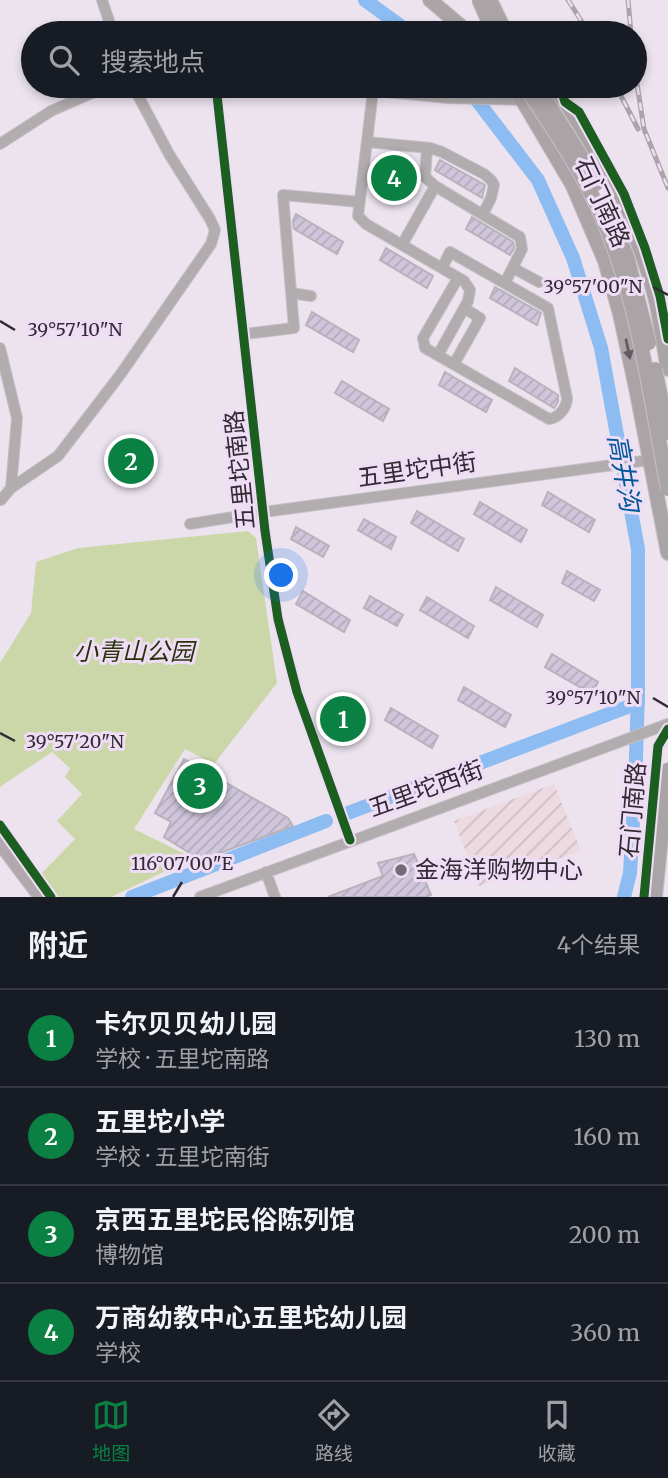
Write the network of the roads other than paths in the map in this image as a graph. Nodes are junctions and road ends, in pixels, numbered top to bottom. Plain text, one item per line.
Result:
1 (102, 0) edge
2 (430, 0) edge
3 (469, 0) edge
4 (479, 0) edge
5 (490, 0) edge
6 (109, 21) edge
7 (454, 21) edge
8 (489, 21) edge
9 (493, 21) edge
10 (501, 21) edge
11 (81, 98) edge
12 (139, 98) edge
13 (217, 98) edge
14 (372, 98) edge
15 (449, 98) edge
16 (508, 98) edge
17 (527, 98) edge
18 (528, 98) edge
19 (545, 98) edge
20 (547, 98) edge
21 (562, 98) edge
22 (565, 102) junction
23 (367, 142) junction
24 (0, 144) edge
25 (427, 148) junction
26 (435, 186) junction
27 (360, 202) junction
28 (483, 214) junction
29 (402, 245) junction
30 (442, 268) junction
31 (513, 268) junction
32 (458, 278) junction
33 (539, 282) dead end
34 (505, 283) junction
35 (291, 293) junction
36 (311, 296) dead end
37 (464, 309) junction
38 (244, 334) junction
39 (0, 348) edge
40 (438, 355) junction
41 (454, 364) junction
42 (668, 369) edge
43 (668, 433) edge
44 (643, 460) junction
45 (11, 488) junction
46 (668, 489) edge
47 (1, 500) edge
48 (264, 512) junction
49 (190, 524) dead end
50 (668, 553) edge
51 (668, 724) edge
52 (668, 770) edge
53 (350, 840) junction
54 (0, 841) edge
55 (0, 858) edge
56 (266, 872) junction
57 (29, 897) edge
58 (42, 897) edge
59 (200, 897) edge
60 (275, 897) edge
61 (655, 897) edge

1 - 6 street
2 - 7 main road
3 - 9 main road
4 - 8 main road, bridge
5 - 10 main road, bridge
11 - 24 street
12 - 45 street
13 - 38 street, 五里坨南路
14 - 23 street
15 - 16 street
17 -> 44 main road, 石门南路
18 - 46 main road, bridge
19 - 43 main road, bridge
20 - 22 street
21 - 22 main road, 石门南路
22 - 42 main road, 石门南路
23 - 25 street
23 - 27 street
25 - 26 street
25 - 28 street
26 - 28 street
26 - 29 street
27 - 29 street
27 - 35 street
28 - 31 street
29 - 30 street
30 - 32 street
30 - 34 street
31 - 33 street
31 - 34 street
32 - 37 street
32 - 40 street
34 - 41 street
35 - 36 street
35 - 38 street
37 - 40 street
37 - 41 street
38 - 48 street, 五里坨南路
39 - 45 street
40 - 41 street
44 - 48 street, 五里坨中街
44 - 50 main road, 石门南路
45 - 47 street
48 - 49 street, 五里坨中街
48 - 53 street, 五里坨南路
51 - 53 street, 五里坨西街
52 - 61 main road, 石门南路
53 - 56 street, 五里坨西街
54 - 58 highway
55 - 57 highway
56 - 59 street, 五里坨西街
56 - 60 street

